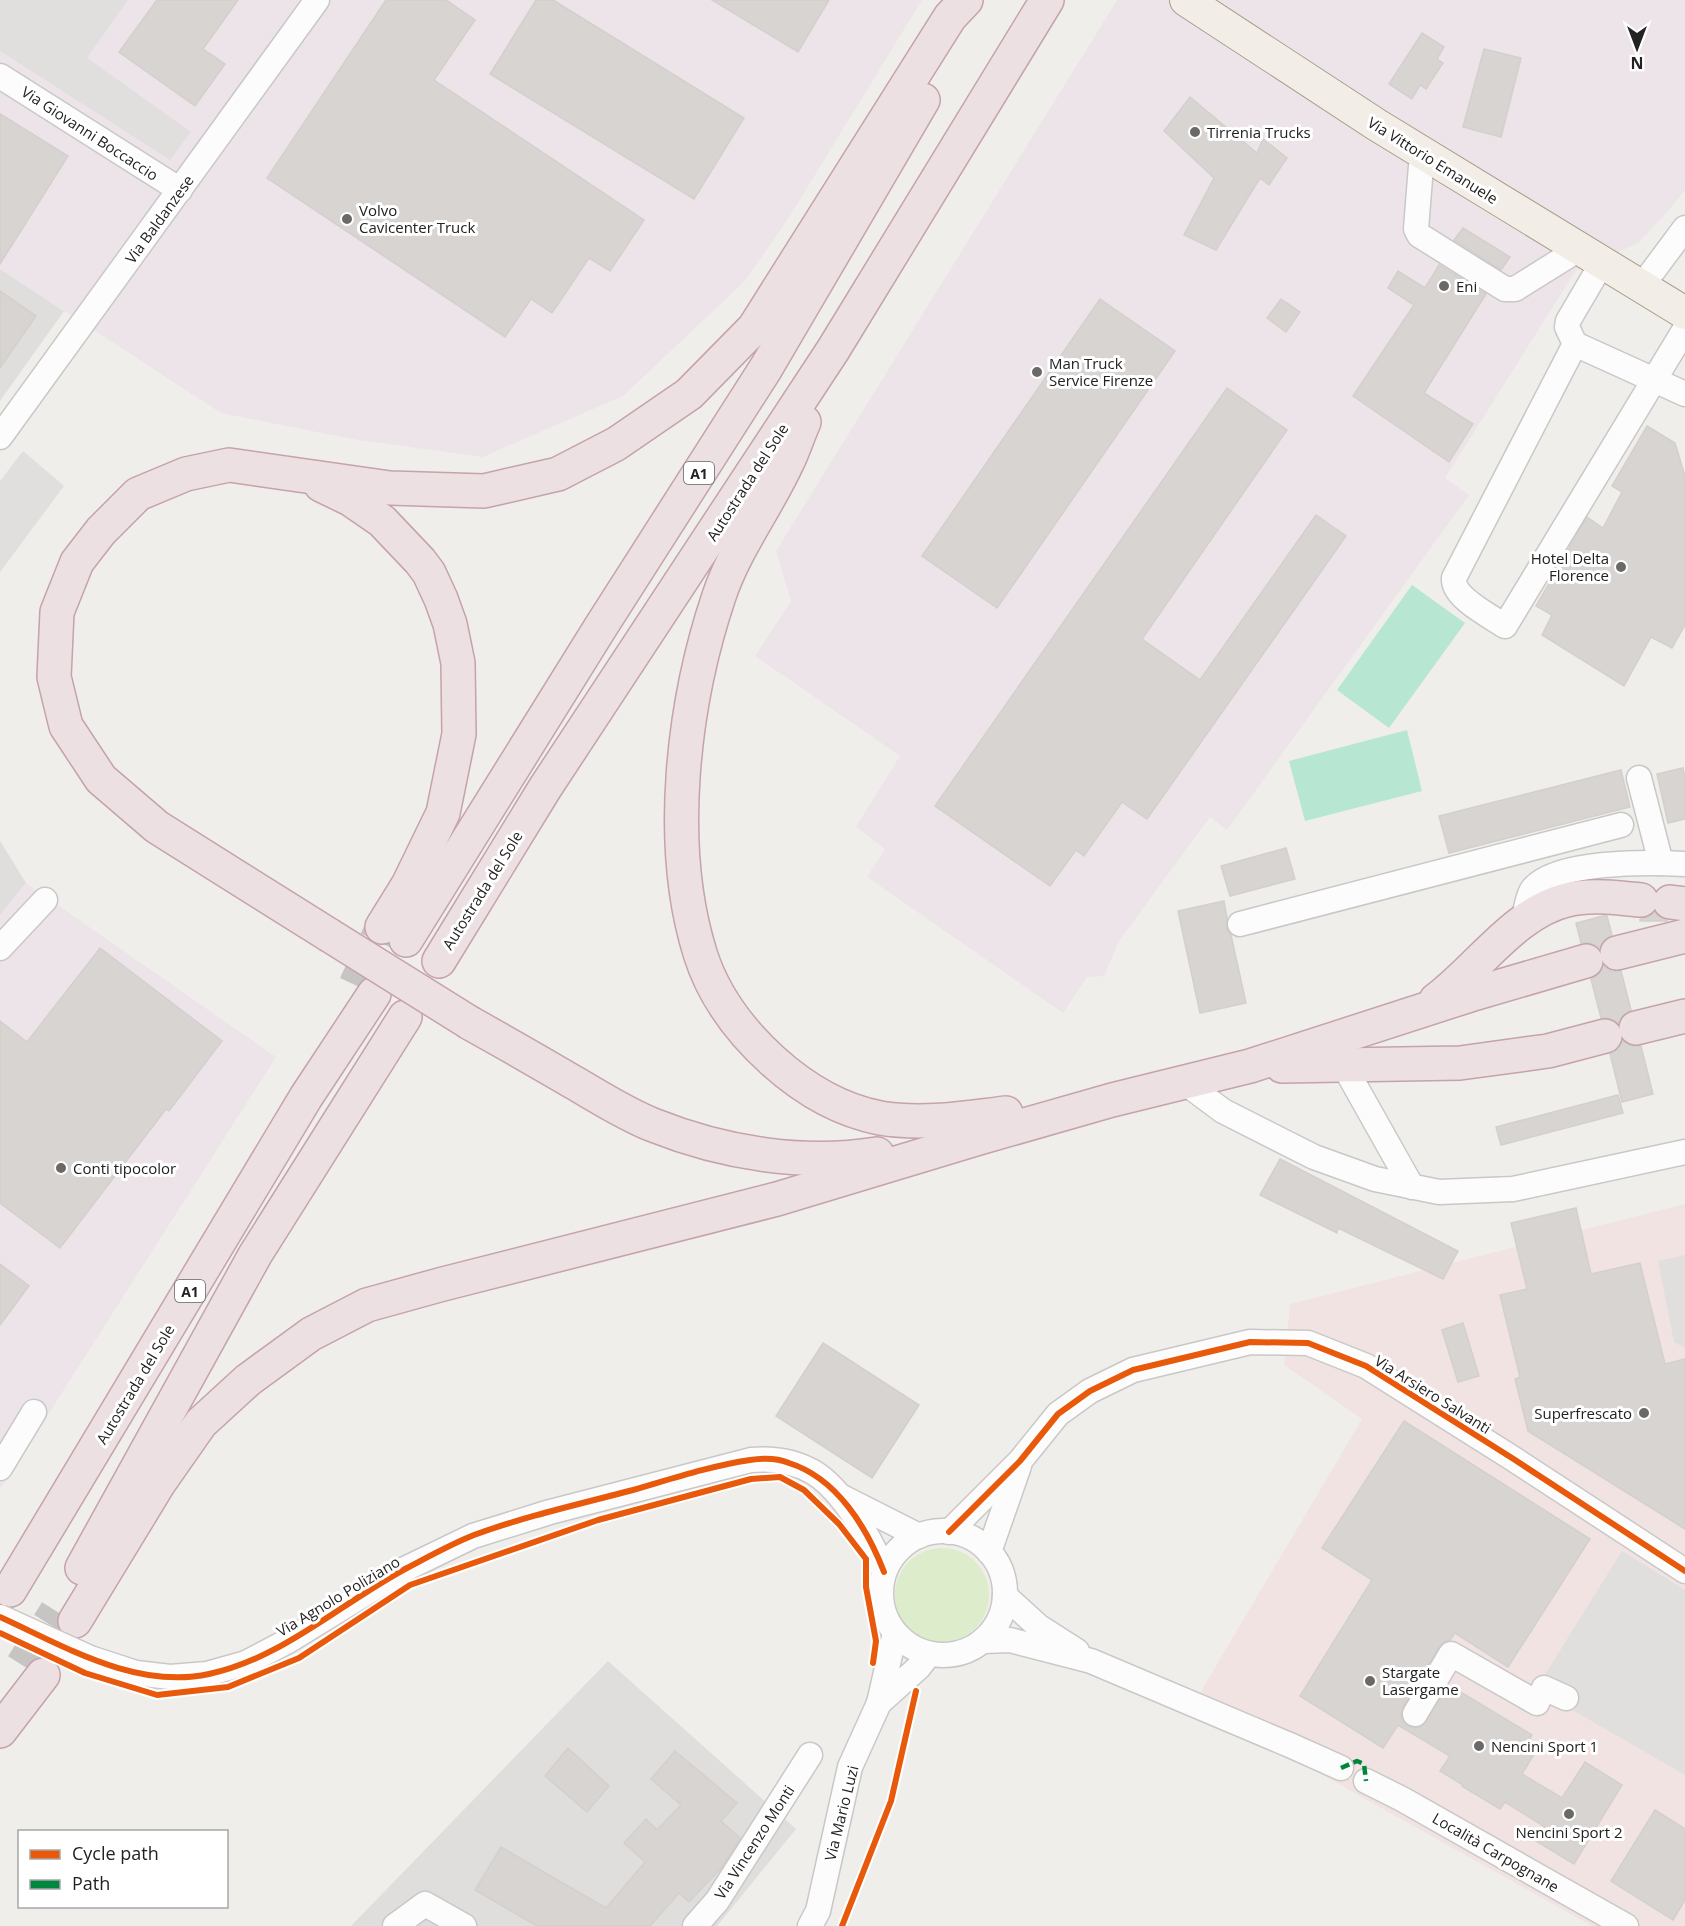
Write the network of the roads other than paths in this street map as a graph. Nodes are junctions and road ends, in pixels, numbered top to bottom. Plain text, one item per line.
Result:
1 (317, 0) edge
2 (966, 0) edge
3 (982, 0) edge
4 (1047, 0) edge
5 (1186, 0) edge
6 (0, 76) edge
7 (1422, 153) junction
8 (180, 190) junction
9 (1685, 228) edge
10 (1590, 256) junction
11 (1641, 287) junction
12 (1685, 313) edge
13 (1685, 329) edge
14 (1575, 344) junction
15 (833, 350) junction
16 (1654, 380) junction
17 (1685, 394) edge
18 (0, 437) edge
19 (295, 473) junction
20 (1639, 778) dead end
21 (1621, 825) dead end
22 (1517, 852) junction
23 (1661, 863) junction
24 (1685, 864) edge
25 (45, 900) dead end
26 (1665, 902) edge
27 (1527, 906) junction
28 (1240, 924) dead end
29 (1685, 936) edge
30 (0, 948) edge
31 (439, 960) dead end
32 (364, 989) tunnel mouth
33 (1419, 1011) junction
34 (1685, 1016) edge
35 (405, 1017) dead end
36 (1250, 1066) junction
37 (1344, 1066) junction
38 (1184, 1082) junction
39 (1112, 1100) junction
40 (979, 1138) junction
41 (1685, 1152) edge
42 (1412, 1187) junction
43 (34, 1412) dead end
44 (1020, 1461) junction
45 (0, 1468) edge
46 (840, 1496) junction
47 (949, 1532) junction
48 (919, 1536) junction
49 (989, 1552) junction
50 (1685, 1571) edge
51 (884, 1572) junction
52 (1005, 1596) junction
53 (5, 1604) edge
54 (895, 1634) junction
55 (983, 1641) junction
56 (929, 1654) junction
57 (1092, 1661) junction
58 (1566, 1698) dead end
59 (0, 1700) edge
60 (879, 1703) junction
61 (1415, 1714) dead end
62 (0, 1731) edge
63 (810, 1755) dead end
64 (1341, 1768) dead end
65 (1366, 1781) dead end
66 (395, 1926) edge
67 (464, 1926) edge
68 (695, 1926) edge
69 (810, 1926) edge
70 (1626, 1926) edge

1 - 8 street, Via Baldanzese
2 - 19 highway
3 - 19 highway, A1
4 - 15 highway, Autostrada del Sole
5 - 7 main road, Via Vittorio Emanuele
6 - 8 street, Via Giovanni Boccaccio
7 - 10 main road, Via Vittorio Emanuele
7 - 10 street
8 - 18 street, Via Baldanzese
9 - 11 street
10 - 11 main road, Via Vittorio Emanuele
10 - 14 street
11 - 12 main road, Via Vittorio Emanuele
13 - 16 street
14 - 16 street
14 - 16 street
15 - 31 highway, Autostrada del Sole
15 - 39 highway
16 - 17 street
19 - 40 highway, bridge
20 - 23 street
21 - 22 street
22 - 27 street
22 - 28 street
23 - 24 street
23 - 27 street
25 - 30 street
26 - 27 highway
27 - 33 highway
29 - 33 highway
32 - 53 highway, Autostrada del Sole / A1
33 - 36 highway
34 - 37 highway
35 - 40 highway, A1
36 - 37 highway
36 - 38 highway
37 - 42 street
38 - 39 highway
38 - 42 street
39 - 40 highway
41 - 42 street
43 - 45 street
44 - 47 street, Via Arsiero Salvanti
44 - 49 street, Via Arsiero Salvanti
44 - 50 street, Via Arsiero Salvanti
46 - 48 street, Via Agnolo Poliziano
46 - 51 street, Via Agnolo Poliziano
46 - 53 street, Via Agnolo Poliziano, bridge
47 - 48 street
47 - 49 street
48 - 51 street
49 - 52 street
51 - 54 street
52 - 55 street
52 - 57 street
54 - 56 street
54 - 60 street, Via Mario Luzi
55 - 56 street
55 - 57 street
56 - 60 street, Via Mario Luzi
57 - 64 street
58 - 61 street
59 - 62 highway
60 - 69 street, Via Mario Luzi
63 - 68 street, Via Vincenzo Monti
65 - 70 street, Località Carpognane
66 - 67 street

